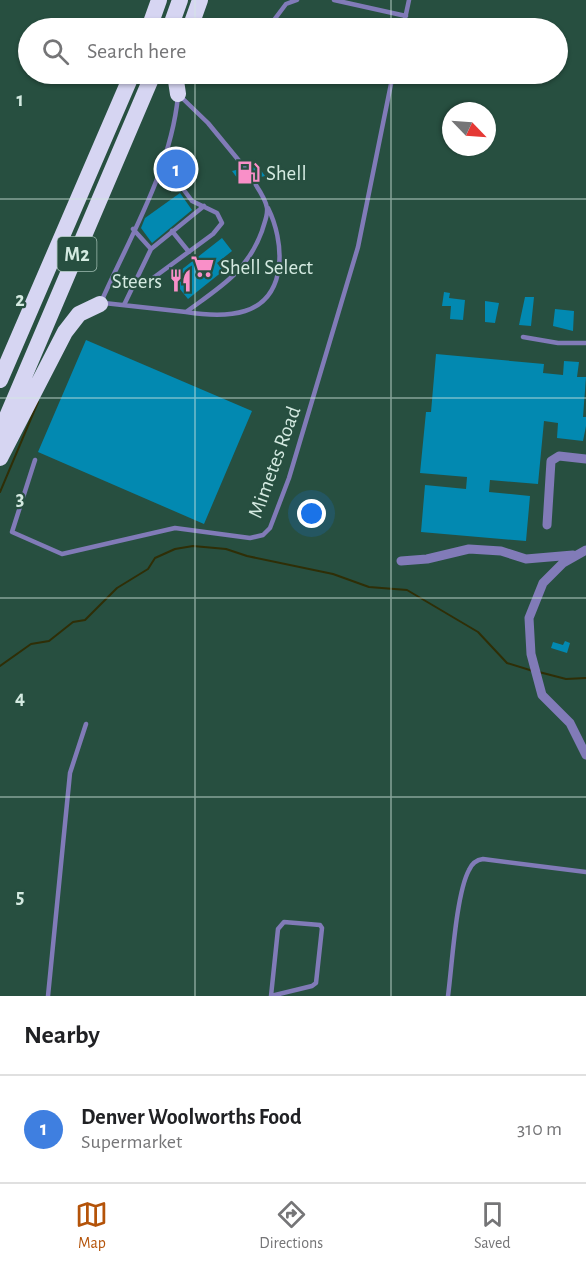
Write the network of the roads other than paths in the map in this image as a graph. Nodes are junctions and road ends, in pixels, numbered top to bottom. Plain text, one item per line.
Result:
1 (159, 0) edge
2 (180, 0) edge
3 (200, 0) edge
4 (297, 0) edge
5 (334, 0) edge
6 (409, 0) edge
7 (406, 16) joint
8 (153, 18) edge
9 (174, 18) edge
10 (194, 18) edge
11 (275, 18) edge
12 (128, 84) edge
13 (149, 84) edge
14 (176, 84) edge
15 (391, 84) edge
16 (178, 94) junction
17 (163, 162) junction
18 (245, 168) dead end
19 (252, 179) dead end
20 (267, 205) junction
21 (204, 206) junction
22 (134, 229) junction
23 (172, 231) junction
24 (151, 249) junction
25 (189, 252) junction
26 (135, 282) junction
27 (100, 304) junction
28 (124, 305) junction
29 (186, 312) junction
30 (523, 337) dead end
31 (586, 343) edge
32 (0, 380) edge
33 (0, 433) edge
34 (0, 458) edge
35 (586, 459) edge
36 (34, 460) dead end
37 (547, 525) dead end
38 (586, 550) edge
39 (575, 555) junction
40 (401, 561) dead end
41 (86, 724) dead end
42 (586, 755) edge
43 (586, 872) edge
44 (48, 996) edge
45 (271, 996) edge
46 (448, 996) edge

1 - 8 highway
2 - 9 highway
3 - 10 highway
4 - 11 lane
5 - 7 lane
6 - 7 lane
12 - 32 highway, M2
13 - 33 highway, M2
14 - 16 highway
15 - 36 lane, Mimetes Road
16 - 17 lane
16 - 18 lane
17 - 21 lane
17 - 22 lane
19 - 20 lane
20 - 29 lane
20 - 29 lane
21 - 23 lane
21 - 25 lane
22 - 24 lane
22 - 27 lane
23 - 24 lane
23 - 25 lane
24 - 26 lane
25 - 26 lane
26 - 28 lane
27 - 28 lane
27 - 34 highway
28 - 29 lane
30 - 31 lane
35 - 37 street
38 - 39 street
39 - 40 street
39 - 42 street
41 - 44 lane
43 - 46 lane
45 - 45 lane

